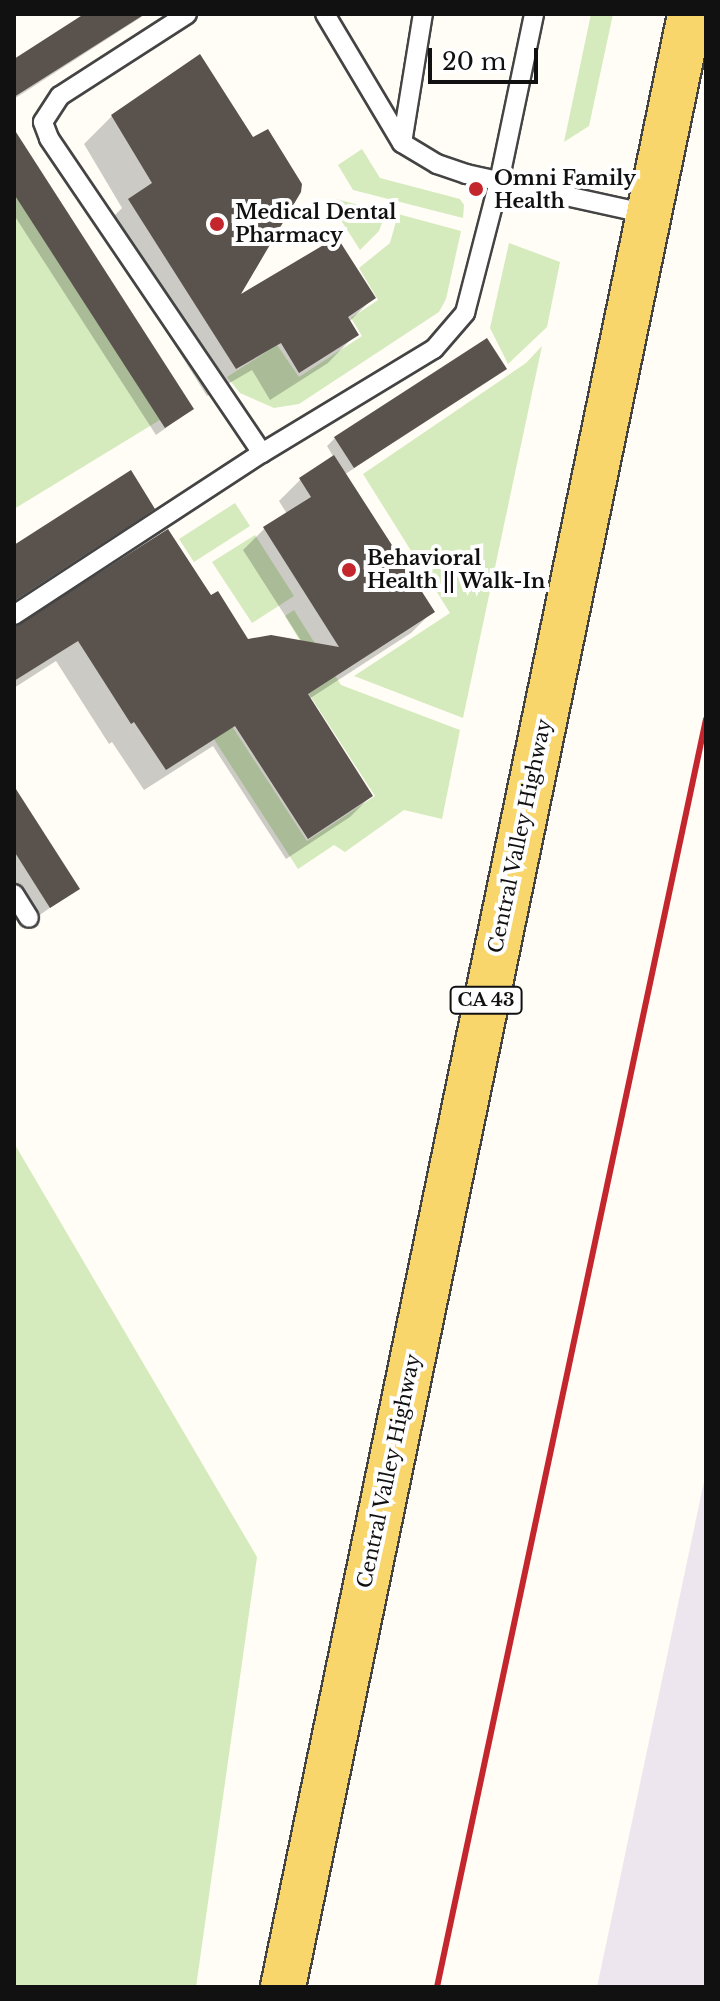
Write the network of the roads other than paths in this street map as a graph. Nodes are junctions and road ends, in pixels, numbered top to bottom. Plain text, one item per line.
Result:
1 (187, 14) edge
2 (325, 14) edge
3 (423, 14) edge
4 (534, 14) edge
5 (690, 14) edge
6 (402, 143) junction
7 (499, 182) junction
8 (648, 214) junction
9 (262, 453) junction
10 (14, 615) edge
11 (14, 894) edge
12 (29, 918) dead end
13 (283, 1987) edge

1 - 9 lane
2 - 6 lane
3 - 6 lane
4 - 7 lane
5 - 8 main road, Central Valley Highway / CA 43
6 - 7 lane
7 - 8 lane
7 - 9 lane
8 - 13 main road, Central Valley Highway / CA 43
9 - 10 lane
11 - 12 lane

